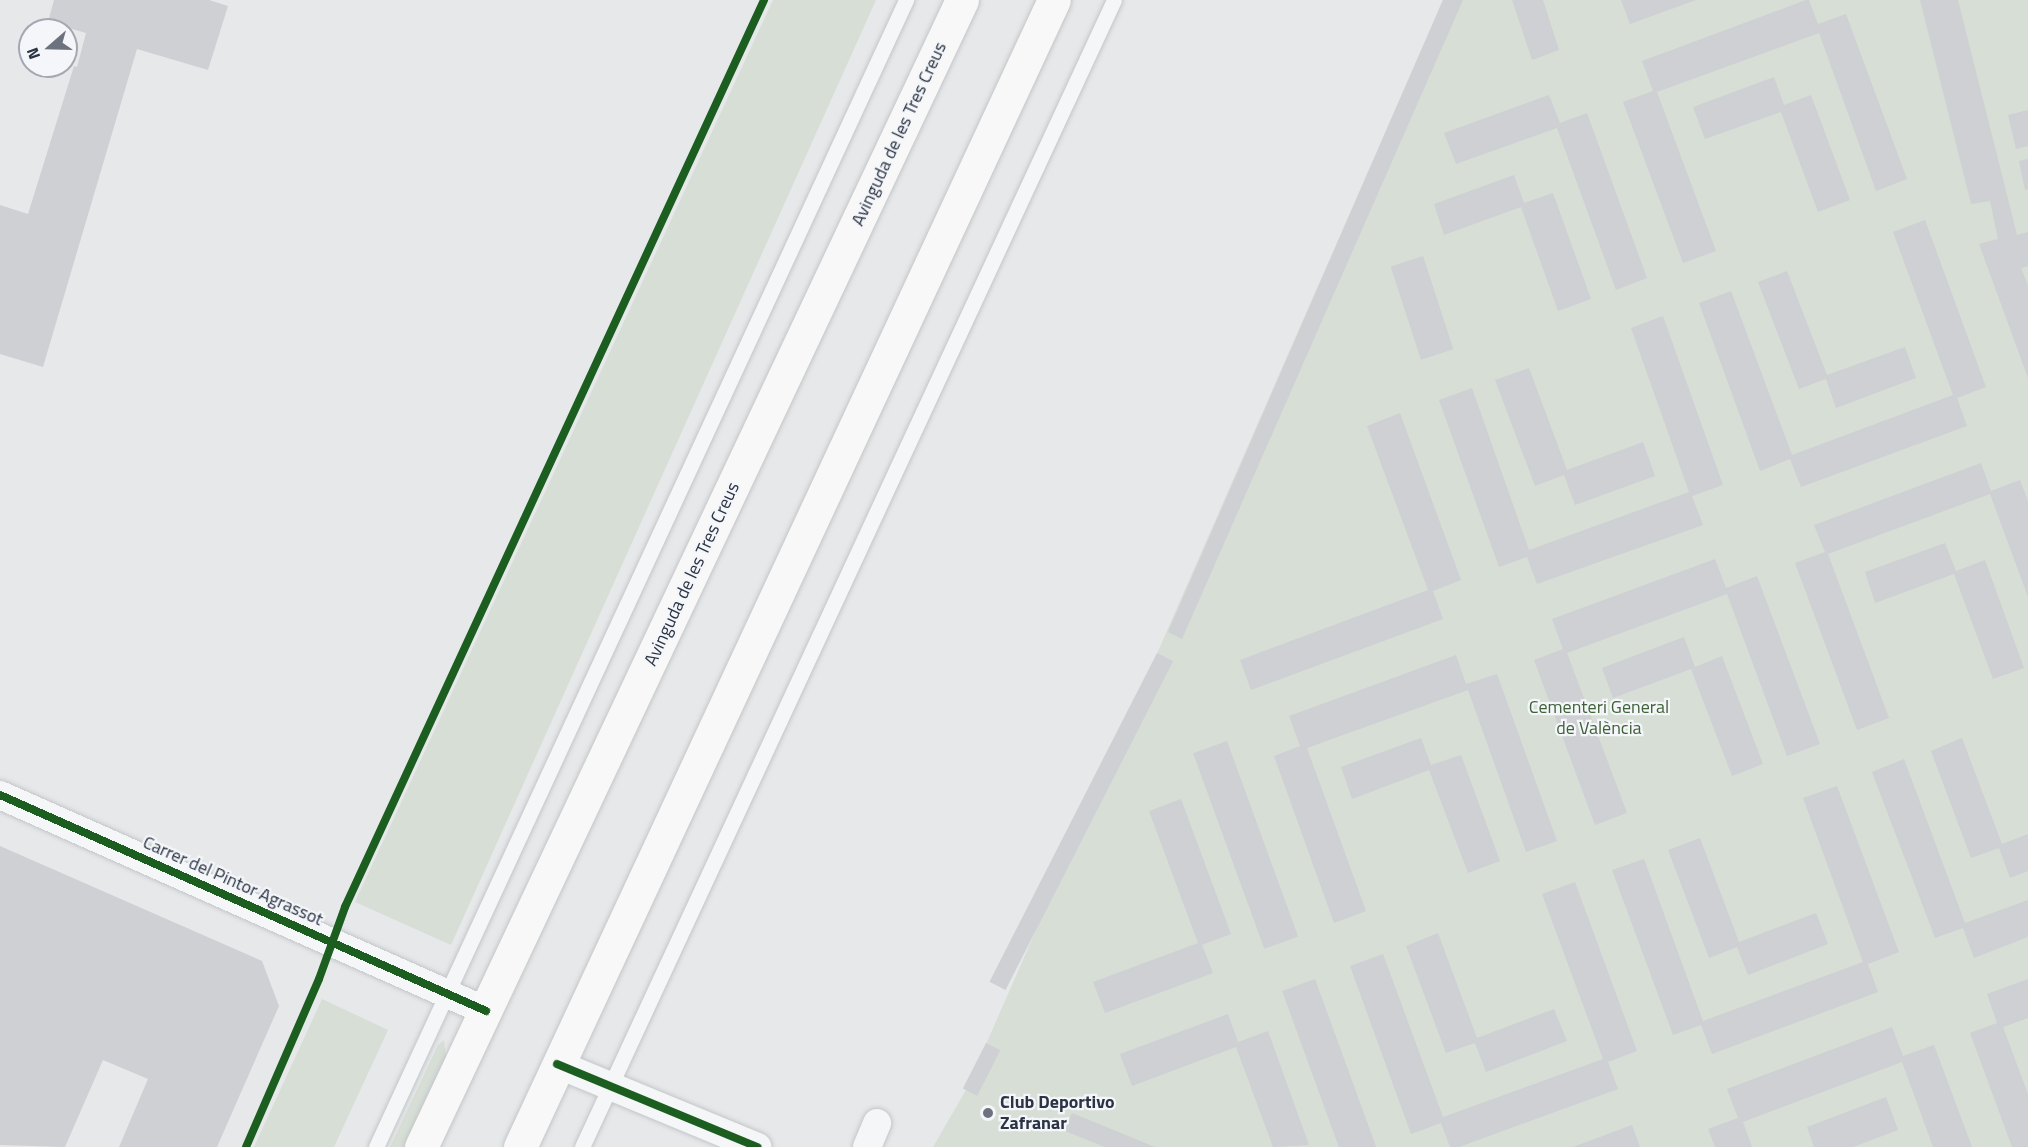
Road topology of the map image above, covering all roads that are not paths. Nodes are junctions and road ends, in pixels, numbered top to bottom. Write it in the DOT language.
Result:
graph roads {
  1 [pos="906,0"];
  2 [pos="962,0"];
  3 [pos="1054,0"];
  4 [pos="1114,0"];
  5 [pos="0,795"];
  6 [pos="447,995"];
  7 [pos="486,1011"];
  8 [pos="557,1064"];
  9 [pos="611,1086"];
  10 [pos="376,1147"];
  11 [pos="421,1147"];
  12 [pos="520,1147"];
  13 [pos="582,1147"];
  14 [pos="758,1147"];
  1 -- 6 [label="lane"];
  2 -- 7 [label="main road, Avinguda de les Tres Creus"];
  3 -- 8 [label="main road"];
  4 -- 9 [label="lane"];
  5 -- 6 [label="street, Carrer del Pintor Agrassot"];
  6 -- 7 [label="street, Carrer del Pintor Agrassot"];
  6 -- 10 [label="lane"];
  7 -- 11 [label="main road, Avinguda de les Tres Creus"];
  8 -- 9 [label="street"];
  8 -- 12 [label="main road"];
  9 -- 13 [label="lane"];
  9 -- 14 [label="street"];
}
